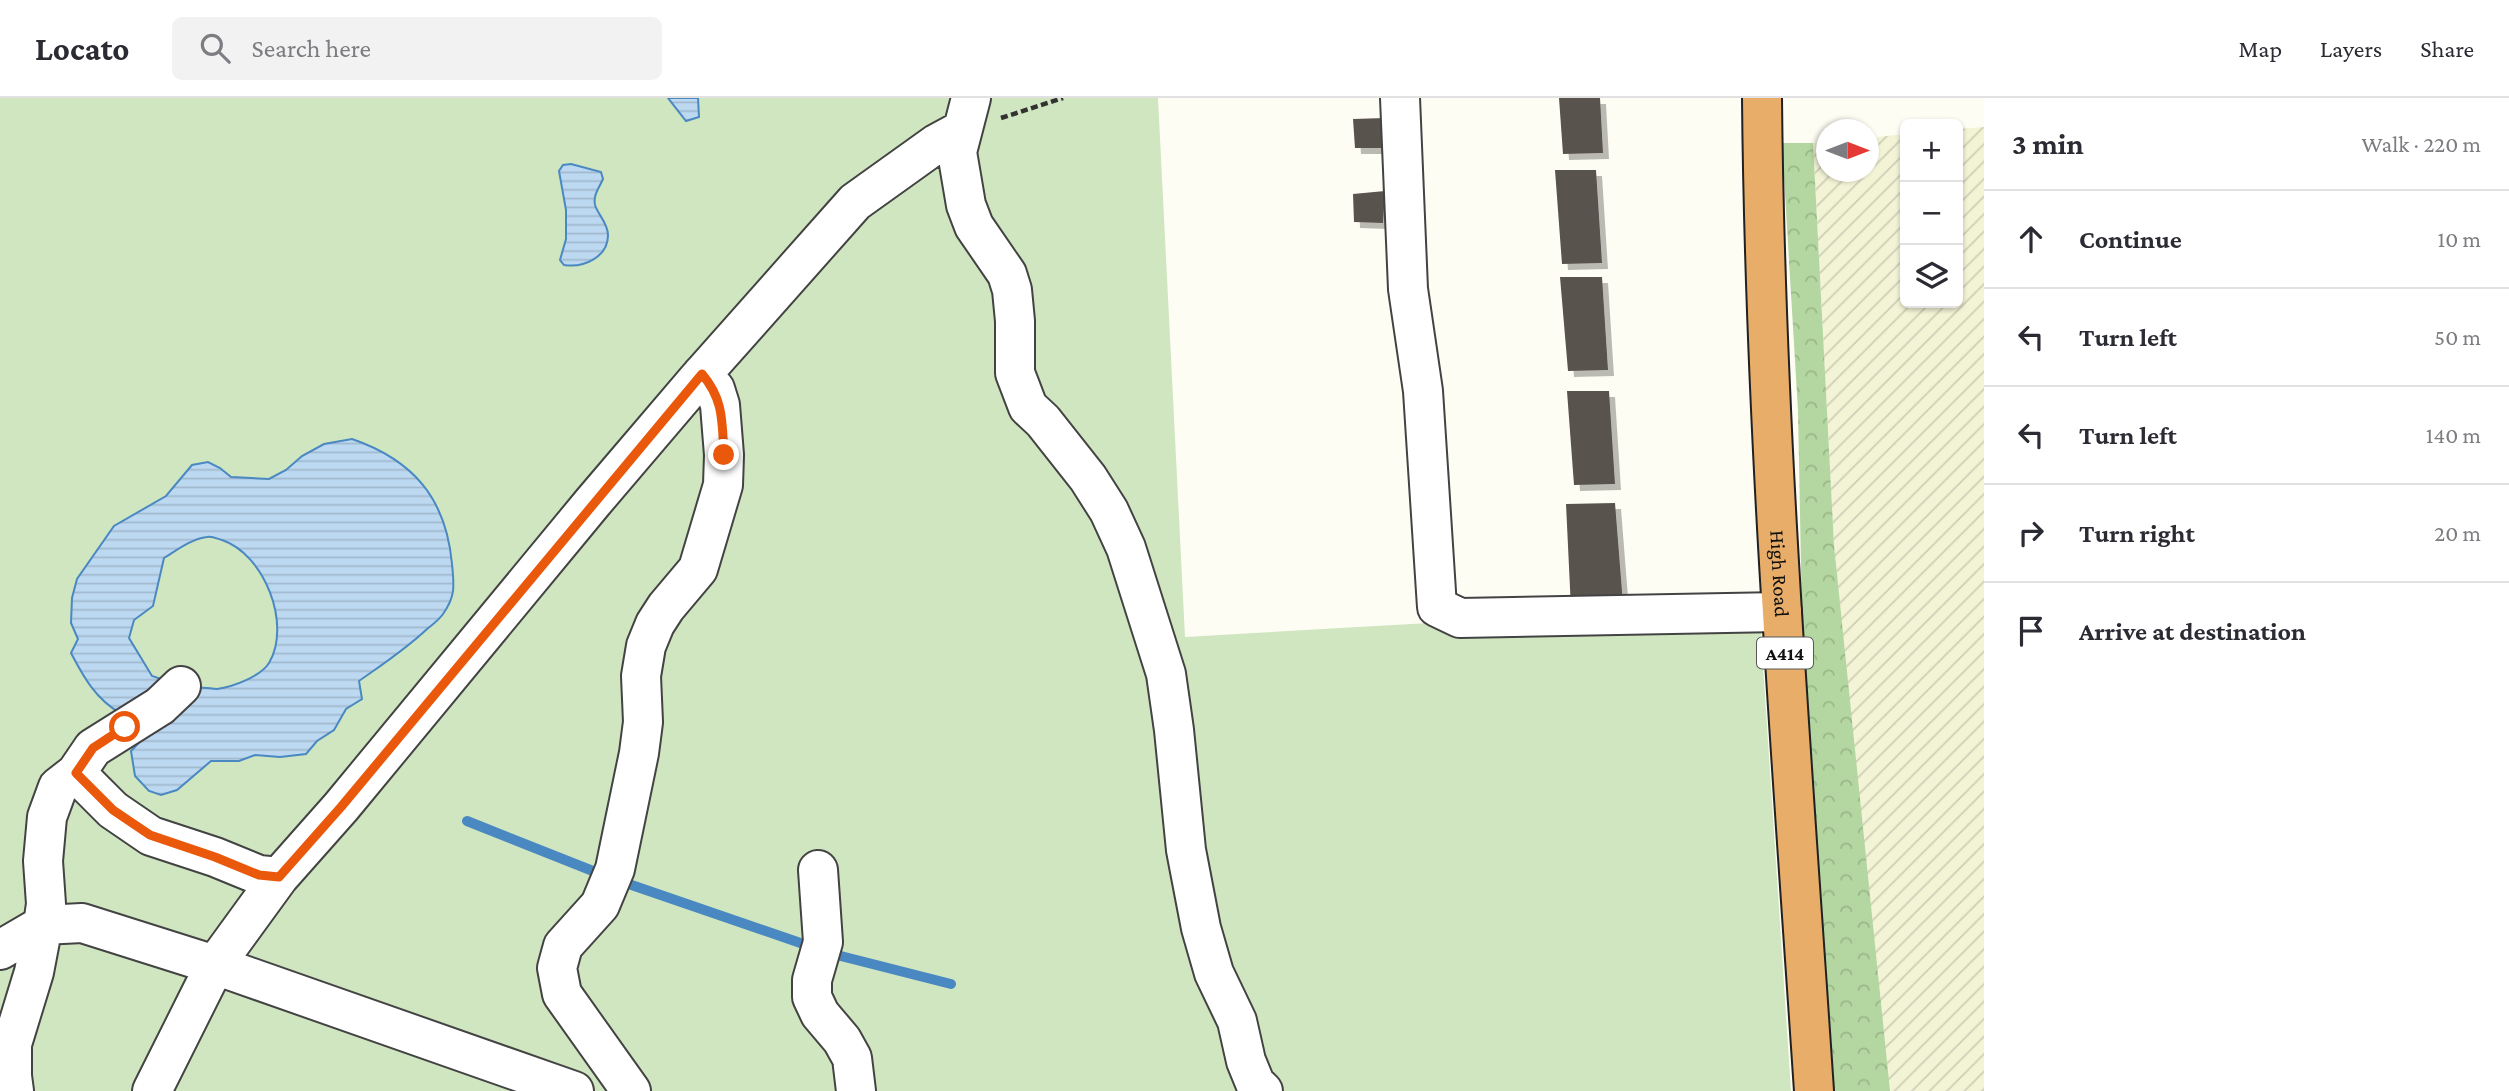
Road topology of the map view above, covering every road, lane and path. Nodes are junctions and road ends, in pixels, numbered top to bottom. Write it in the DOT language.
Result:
graph roads {
  1 [pos="1063,98"];
  2 [pos="1400,98"];
  3 [pos="1762,98"];
  4 [pos="965,115"];
  5 [pos="702,374"];
  6 [pos="1782,611"];
  7 [pos="181,686"];
  8 [pos="76,773"];
  9 [pos="818,870"];
  10 [pos="279,877"];
  11 [pos="43,925"];
  12 [pos="0,950"];
  13 [pos="215,965"];
  14 [pos="14,1091"];
  15 [pos="152,1091"];
  16 [pos="574,1091"];
  17 [pos="631,1091"];
  18 [pos="856,1091"];
  19 [pos="1262,1091"];
  20 [pos="1814,1091"];
  1 -- 4 [label="path"];
  2 -- 6 [label="lane"];
  3 -- 6 [label="highway, High Road / A414"];
  4 -- 5 [label="lane"];
  4 -- 19 [label="lane"];
  5 -- 10 [label="lane"];
  5 -- 17 [label="lane"];
  6 -- 20 [label="highway, High Road / A414"];
  7 -- 8 [label="lane"];
  8 -- 10 [label="lane"];
  8 -- 11 [label="lane"];
  9 -- 18 [label="lane"];
  10 -- 13 [label="lane"];
  11 -- 12 [label="lane"];
  11 -- 13 [label="lane"];
  11 -- 14 [label="lane"];
  13 -- 15 [label="lane"];
  13 -- 16 [label="lane"];
}
